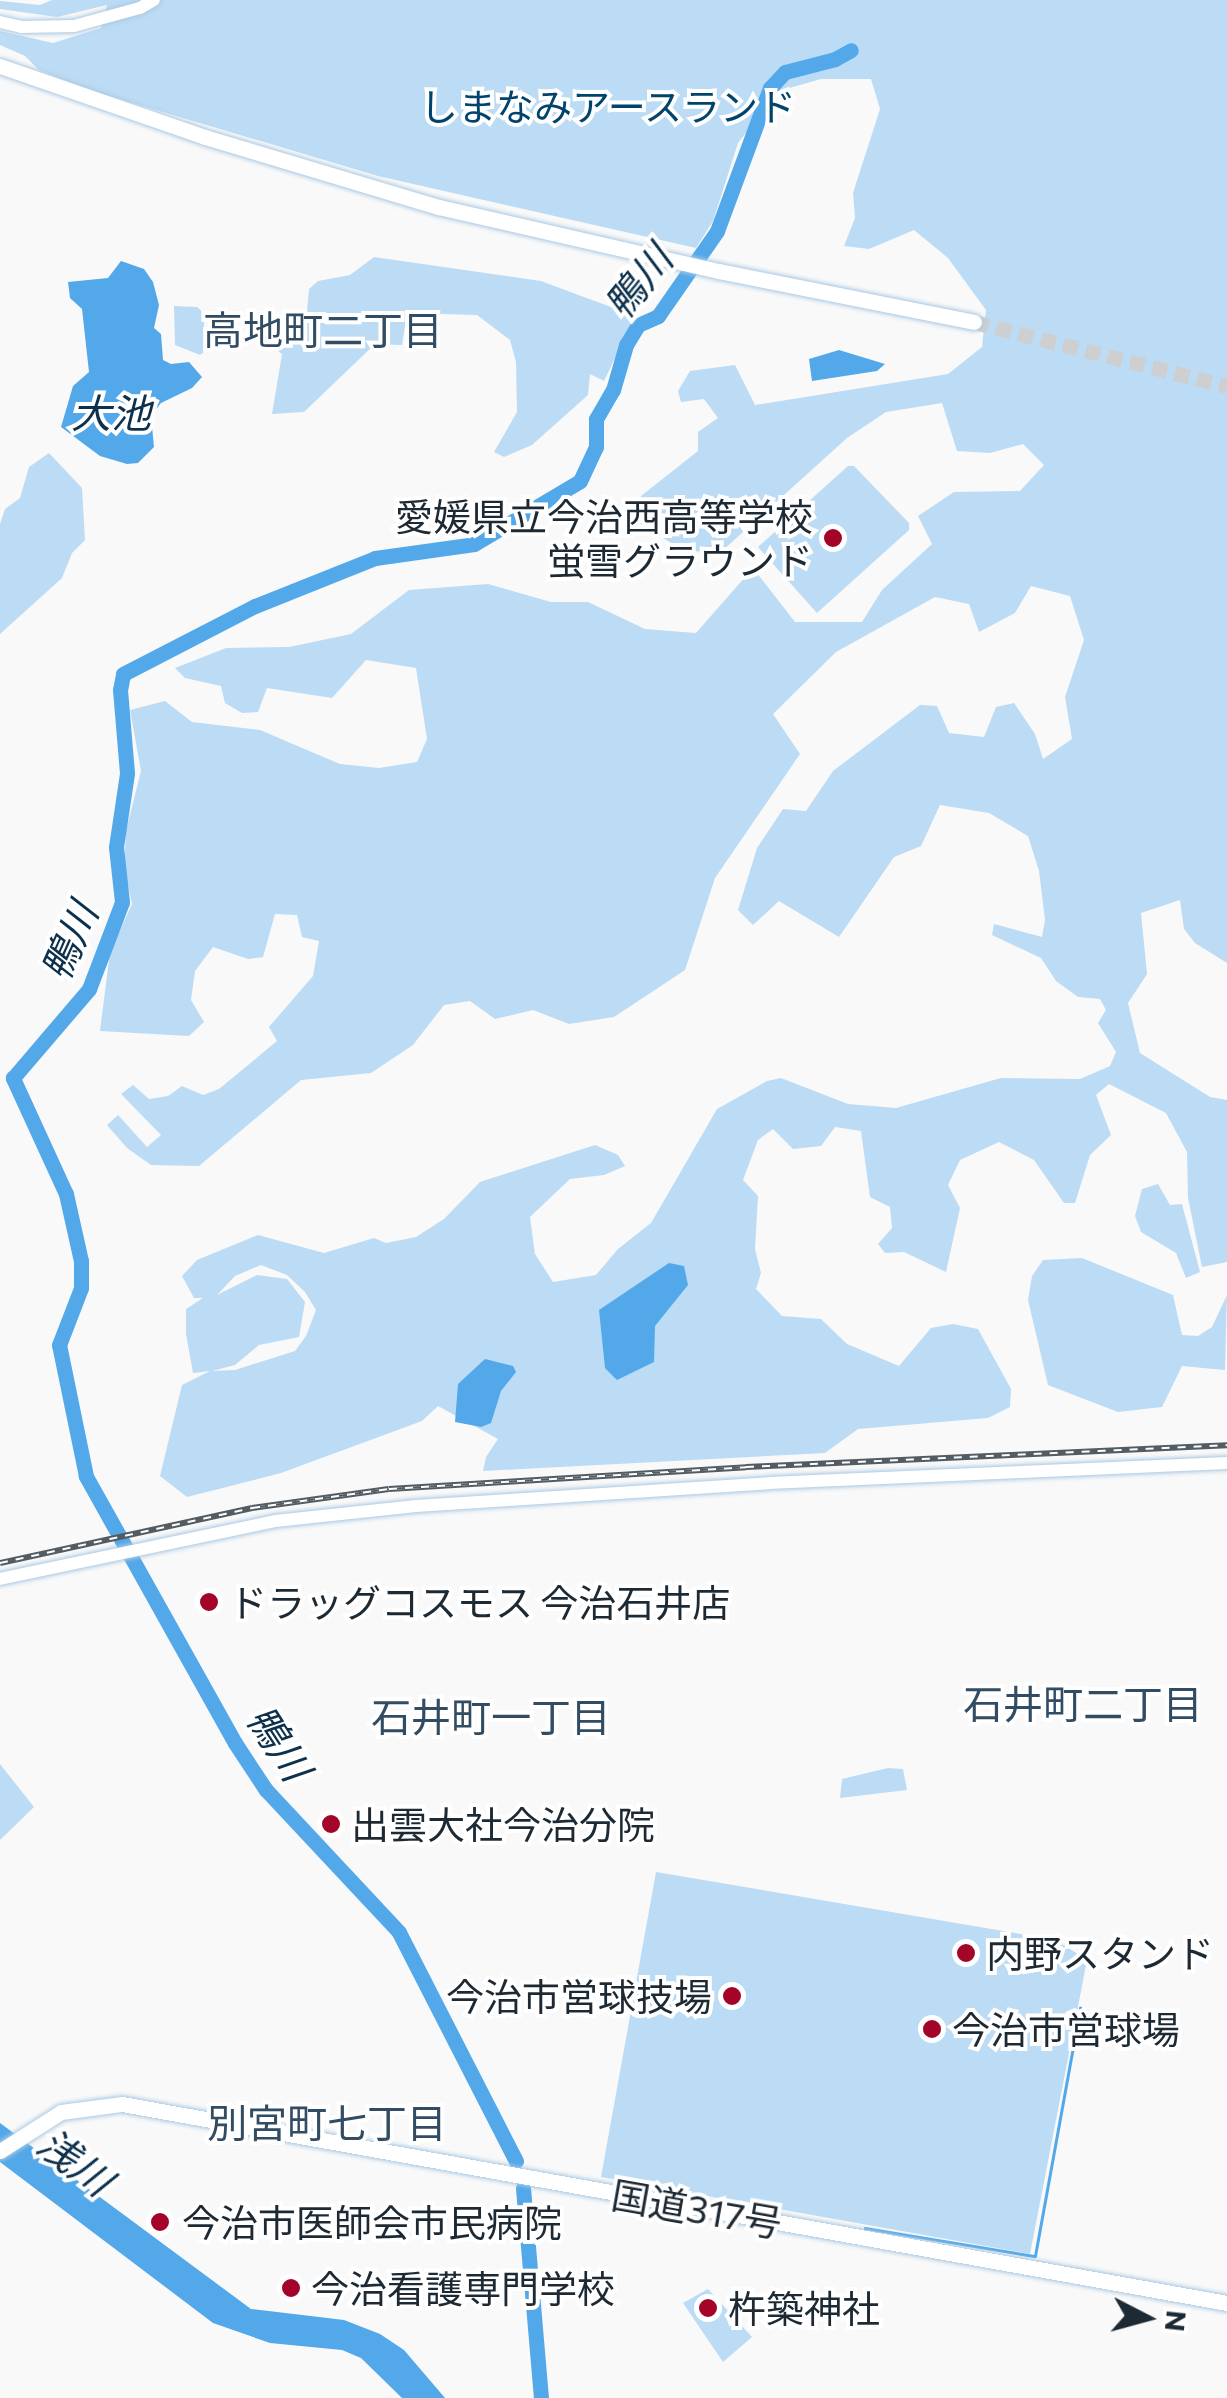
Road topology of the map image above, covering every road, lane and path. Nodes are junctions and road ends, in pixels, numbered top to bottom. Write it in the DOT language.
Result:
graph roads {
  1 [pos="154,0"];
  2 [pos="0,22"];
  3 [pos="0,66"];
  4 [pos="974,322"];
  5 [pos="1227,1463"];
  6 [pos="0,1579"];
  7 [pos="0,2151"];
  8 [pos="1227,2303"];
  1 -- 2 [label="street"];
  3 -- 4 [label="highway"];
  5 -- 6 [label="street"];
  7 -- 8 [label="highway, 国道317号"];
}
